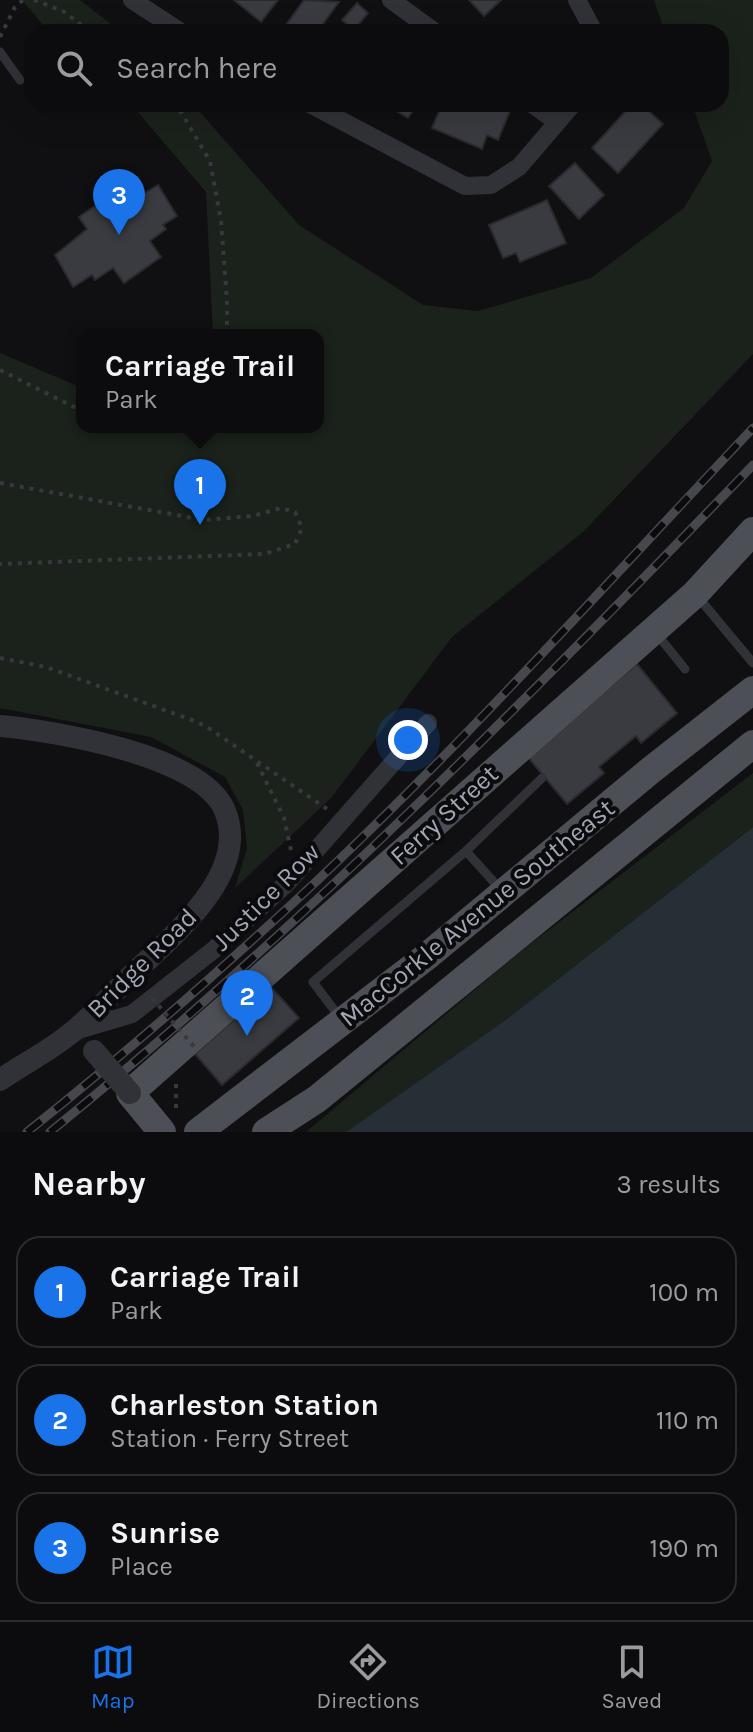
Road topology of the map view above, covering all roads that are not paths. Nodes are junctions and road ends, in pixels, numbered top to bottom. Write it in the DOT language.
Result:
graph roads {
  1 [pos="132,0"];
  2 [pos="391,0"];
  3 [pos="577,0"];
  4 [pos="169,24"];
  5 [pos="424,24"];
  6 [pos="590,24"];
  7 [pos="0,52"];
  8 [pos="20,80"];
  9 [pos="325,112"];
  10 [pos="543,112"];
  11 [pos="566,112"];
  12 [pos="557,122"];
  13 [pos="753,531"];
  14 [pos="695,594"];
  15 [pos="654,630"];
  16 [pos="753,663"];
  17 [pos="685,669"];
  18 [pos="753,690"];
  19 [pos="428,723"];
  20 [pos="0,726"];
  21 [pos="753,744"];
  22 [pos="542,778"];
  23 [pos="466,851"];
  24 [pos="503,893"];
  25 [pos="343,1022"];
  26 [pos="74,1031"];
  27 [pos="0,1080"];
  28 [pos="130,1093"];
  29 [pos="180,1128"];
  30 [pos="266,1132"];
  1 -- 4 [label="street"];
  2 -- 5 [label="street"];
  3 -- 6 [label="street"];
  7 -- 8 [label="lane"];
  9 -- 12 [label="street"];
  10 -- 12 [label="street"];
  11 -- 12 [label="street"];
  13 -- 14 [label="main road, Ferry Street"];
  14 -- 15 [label="main road, Ferry Street"];
  14 -- 16 [label="lane"];
  15 -- 17 [label="lane"];
  15 -- 28 [label="main road, Ferry Street"];
  18 -- 24 [label="main road, MacCorkle Avenue Southeast"];
  19 -- 26 [label="street, Justice Row"];
  20 -- 26 [label="street, Bridge Road"];
  21 -- 30 [label="main road, MacCorkle Avenue Southeast"];
  22 -- 23 [label="lane"];
  23 -- 24 [label="lane"];
  23 -- 25 [label="lane"];
  24 -- 25 [label="main road, MacCorkle Avenue Southeast"];
  25 -- 29 [label="main road, MacCorkle Avenue Southeast"];
  26 -- 27 [label="street, Bridge Road"];
  26 -- 28 [label="street, bridge"];
  28 -- 29 [label="main road"];
}
